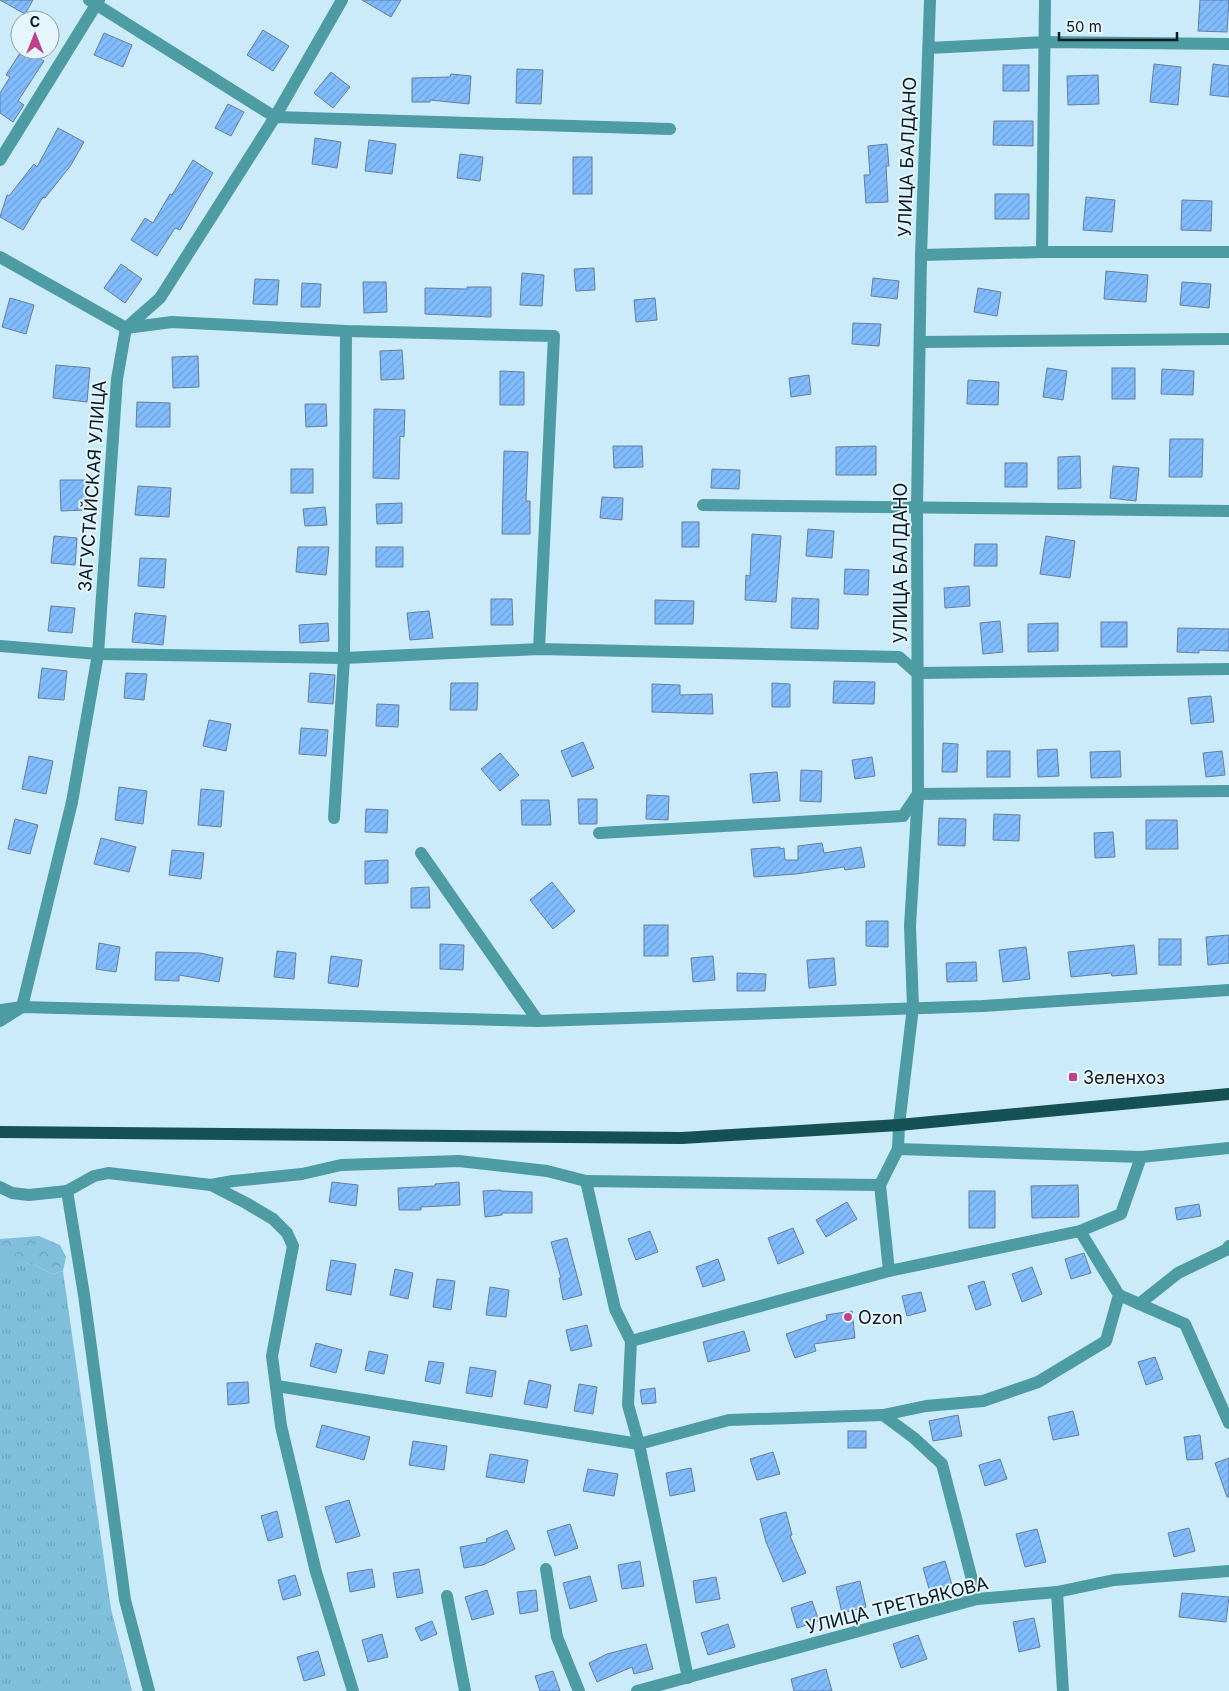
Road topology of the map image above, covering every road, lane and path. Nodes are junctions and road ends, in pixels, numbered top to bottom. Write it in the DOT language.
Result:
graph roads {
  1 [pos="342,0"];
  2 [pos="930,0"];
  3 [pos="1045,0"];
  4 [pos="95,2"];
  5 [pos="1045,42"];
  6 [pos="1229,44"];
  7 [pos="929,48"];
  8 [pos="275,117"];
  9 [pos="670,129"];
  10 [pos="0,160"];
  11 [pos="1042,252"];
  12 [pos="1229,252"];
  13 [pos="921,255"];
  14 [pos="0,257"];
  15 [pos="126,328"];
  16 [pos="346,332"];
  17 [pos="1229,339"];
  18 [pos="920,342"];
  19 [pos="702,505"];
  20 [pos="917,508"];
  21 [pos="1229,512"];
  22 [pos="0,646"];
  23 [pos="539,649"];
  24 [pos="98,654"];
  25 [pos="344,658"];
  26 [pos="1229,669"];
  27 [pos="917,673"];
  28 [pos="1229,791"];
  29 [pos="918,794"];
  30 [pos="334,818"];
  31 [pos="599,834"];
  32 [pos="421,853"];
  33 [pos="1229,990"];
  34 [pos="22,1007"];
  35 [pos="913,1007"];
  36 [pos="0,1010"];
  37 [pos="0,1020"];
  38 [pos="538,1021"];
  39 [pos="1229,1094"];
  40 [pos="898,1125"];
  41 [pos="0,1132"];
  42 [pos="1229,1148"];
  43 [pos="898,1149"];
  44 [pos="1141,1157"];
  45 [pos="586,1181"];
  46 [pos="880,1185"];
  47 [pos="211,1186"];
  48 [pos="0,1187"];
  49 [pos="67,1191"];
  50 [pos="1080,1232"];
  51 [pos="1229,1246"];
  52 [pos="889,1271"];
  53 [pos="1119,1295"];
  54 [pos="1139,1304"];
  55 [pos="631,1341"];
  56 [pos="277,1386"];
  57 [pos="883,1415"];
  58 [pos="1229,1423"];
  59 [pos="639,1444"];
  60 [pos="546,1569"];
  61 [pos="1229,1571"];
  62 [pos="1057,1592"];
  63 [pos="447,1596"];
  64 [pos="976,1599"];
  65 [pos="688,1678"];
  66 [pos="149,1691"];
  67 [pos="353,1691"];
  68 [pos="465,1691"];
  69 [pos="579,1691"];
  70 [pos="637,1691"];
  71 [pos="1063,1691"];
  1 -- 8 [label="street"];
  2 -- 7 [label="street, УЛИЦА БАЛДАНО"];
  3 -- 5 [label="street"];
  4 -- 8 [label="street"];
  4 -- 10 [label="street"];
  5 -- 6 [label="street"];
  5 -- 7 [label="street"];
  5 -- 11 [label="street"];
  7 -- 13 [label="street, УЛИЦА БАЛДАНО"];
  8 -- 9 [label="street"];
  8 -- 15 [label="street"];
  11 -- 12 [label="street"];
  11 -- 13 [label="street"];
  13 -- 18 [label="street, УЛИЦА БАЛДАНО"];
  14 -- 15 [label="street"];
  15 -- 16 [label="street"];
  15 -- 24 [label="street, ЗАГУСТАЙСКАЯ УЛИЦА"];
  16 -- 23 [label="street"];
  16 -- 25 [label="street"];
  17 -- 18 [label="street"];
  18 -- 20 [label="street, УЛИЦА БАЛДАНО"];
  19 -- 20 [label="street"];
  20 -- 21 [label="street"];
  20 -- 27 [label="street, УЛИЦА БАЛДАНО"];
  22 -- 24 [label="street"];
  23 -- 25 [label="street"];
  23 -- 27 [label="street"];
  24 -- 25 [label="street"];
  24 -- 34 [label="street, ЗАГУСТАЙСКАЯ УЛИЦА"];
  25 -- 30 [label="street"];
  26 -- 27 [label="street"];
  27 -- 29 [label="street, УЛИЦА БАЛДАНО"];
  28 -- 29 [label="street"];
  29 -- 31 [label="street"];
  29 -- 35 [label="street, УЛИЦА БАЛДАНО"];
  32 -- 38 [label="street"];
  33 -- 35 [label="street"];
  34 -- 36 [label="street"];
  34 -- 37 [label="street"];
  34 -- 38 [label="street"];
  35 -- 38 [label="street"];
  35 -- 40 [label="street, УЛИЦА БАЛДАНО"];
  39 -- 40 [label="main road"];
  40 -- 41 [label="main road"];
  40 -- 43 [label="street, УЛИЦА БАЛДАНО"];
  42 -- 44 [label="street"];
  43 -- 44 [label="street"];
  43 -- 46 [label="street"];
  44 -- 50 [label="street"];
  45 -- 46 [label="street"];
  45 -- 47 [label="street"];
  45 -- 55 [label="street"];
  46 -- 52 [label="street"];
  47 -- 49 [label="street"];
  47 -- 56 [label="street"];
  48 -- 49 [label="street"];
  49 -- 66 [label="street"];
  50 -- 52 [label="street"];
  50 -- 53 [label="street"];
  51 -- 54 [label="street"];
  52 -- 55 [label="street"];
  53 -- 54 [label="street"];
  53 -- 57 [label="street"];
  54 -- 58 [label="street"];
  55 -- 59 [label="street"];
  56 -- 59 [label="street"];
  56 -- 67 [label="street"];
  57 -- 59 [label="street"];
  57 -- 64 [label="street"];
  59 -- 65 [label="street"];
  60 -- 69 [label="street"];
  61 -- 62 [label="street, УЛИЦА ТРЕТЬЯКОВА"];
  62 -- 64 [label="street, УЛИЦА ТРЕТЬЯКОВА"];
  62 -- 71 [label="street"];
  63 -- 68 [label="street"];
  64 -- 65 [label="street, УЛИЦА ТРЕТЬЯКОВА"];
  65 -- 70 [label="street, УЛИЦА ТРЕТЬЯКОВА"];
}
